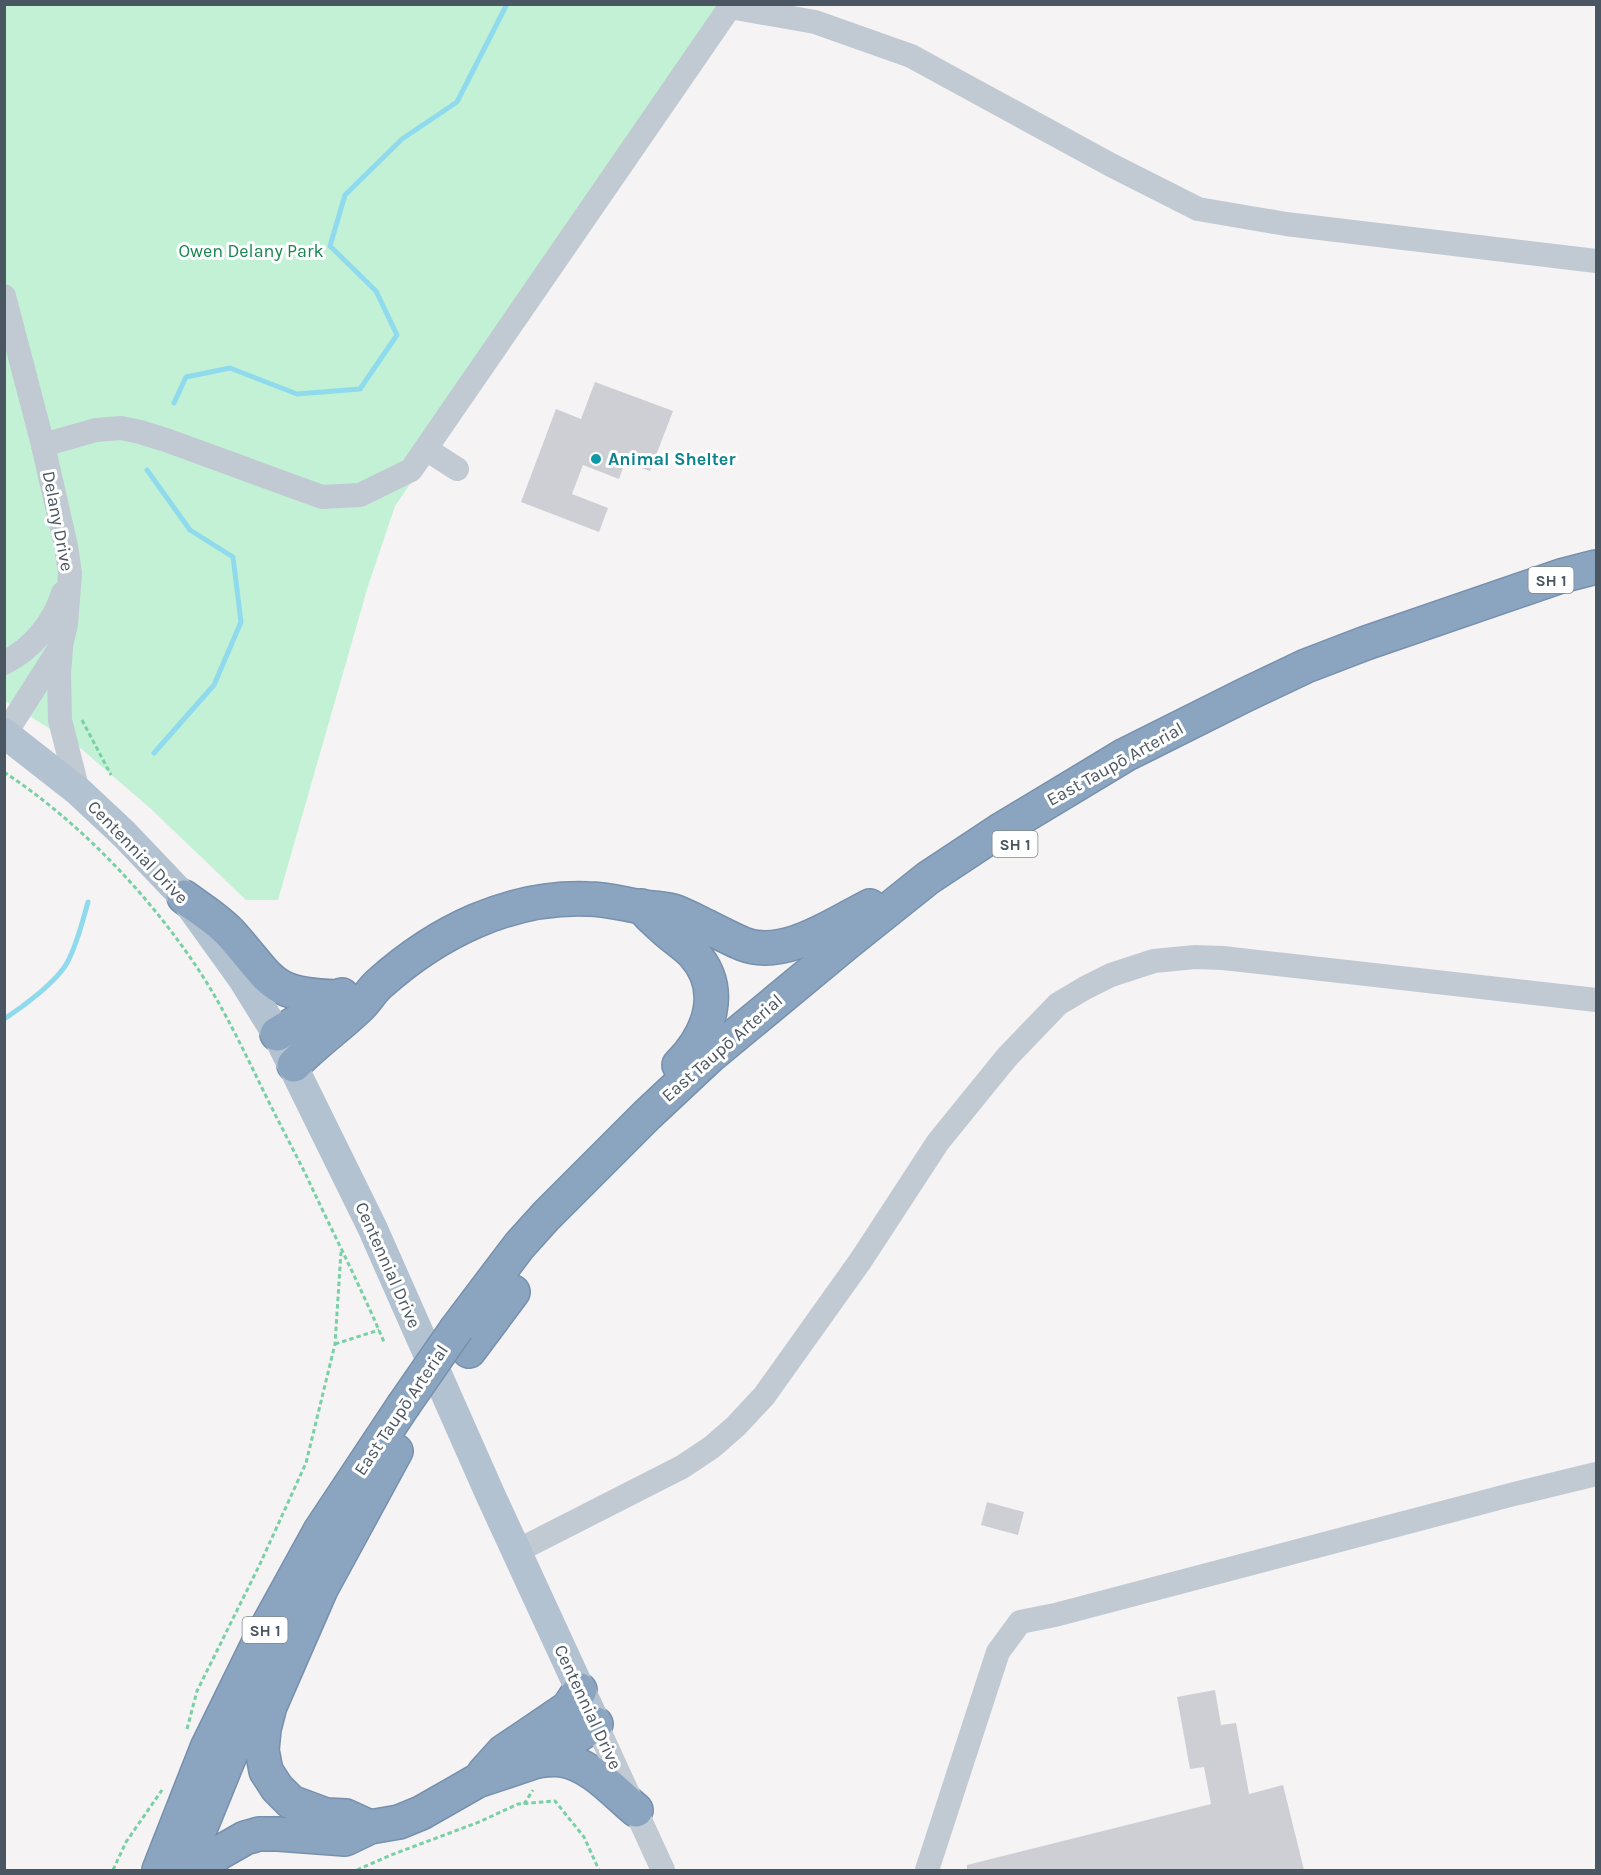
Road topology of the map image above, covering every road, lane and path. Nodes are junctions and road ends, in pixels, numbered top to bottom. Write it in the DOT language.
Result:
graph roads {
  1 [pos="731,6"];
  2 [pos="1596,261"];
  3 [pos="4,296"];
  4 [pos="43,445"];
  5 [pos="426,449"];
  6 [pos="457,469"];
  7 [pos="1596,567"];
  8 [pos="70,573"];
  9 [pos="1596,582"];
  10 [pos="61,646"];
  11 [pos="4,663"];
  12 [pos="78,718"];
  13 [pos="5,733"];
  14 [pos="4,772"];
  15 [pos="111,775"];
  16 [pos="78,791"];
  17 [pos="928,878"];
  18 [pos="184,897"];
  19 [pos="641,906"];
  20 [pos="378,985"];
  21 [pos="337,998"];
  22 [pos="1596,1000"];
  23 [pos="277,1034"];
  24 [pos="294,1065"];
  25 [pos="546,1216"];
  26 [pos="341,1250"];
  27 [pos="380,1330"];
  28 [pos="463,1339"];
  29 [pos="384,1342"];
  30 [pos="335,1344"];
  31 [pos="404,1427"];
  32 [pos="1596,1474"];
  33 [pos="517,1551"];
  34 [pos="580,1690"];
  35 [pos="596,1724"];
  36 [pos="185,1733"];
  37 [pos="537,1761"];
  38 [pos="477,1781"];
  39 [pos="165,1785"];
  40 [pos="636,1810"];
  41 [pos="370,1827"];
  42 [pos="113,1870"];
  43 [pos="159,1870"];
  44 [pos="183,1870"];
  45 [pos="204,1870"];
  46 [pos="357,1870"];
  47 [pos="599,1870"];
  48 [pos="663,1870"];
  49 [pos="927,1870"];
  1 -- 2 [label="street"];
  1 -- 5 [label="street"];
  3 -- 4 [label="street, Delany Drive"];
  4 -- 5 [label="street"];
  4 -- 8 [label="street, Delany Drive"];
  5 -- 6 [label="street"];
  7 -- 17 [label="highway, East Taupō Arterial / SH 1"];
  8 -- 10 [label="street, Delany Drive"];
  8 -- 11 [label="street"];
  9 -- 28 [label="highway, East Taupō Arterial / SH 1"];
  10 -- 13 [label="street, Delany Drive"];
  10 -- 16 [label="street"];
  12 -- 15 [label="path"];
  13 -- 16 [label="main road, Centennial Drive"];
  14 -- 26 [label="path"];
  16 -- 18 [label="main road, Centennial Drive"];
  17 -- 19 [label="highway"];
  17 -- 25 [label="highway, East Taupō Arterial / SH 1"];
  18 -- 21 [label="highway"];
  18 -- 23 [label="main road, Centennial Drive"];
  19 -- 20 [label="highway"];
  19 -- 25 [label="highway"];
  20 -- 21 [label="highway"];
  20 -- 24 [label="highway"];
  21 -- 23 [label="highway"];
  22 -- 33 [label="street"];
  23 -- 24 [label="main road, Centennial Drive"];
  24 -- 33 [label="main road, Centennial Drive"];
  25 -- 28 [label="highway, East Taupō Arterial / SH 1"];
  26 -- 27 [label="path"];
  26 -- 30 [label="path"];
  27 -- 29 [label="path"];
  27 -- 30 [label="path"];
  28 -- 31 [label="highway, East Taupō Arterial / SH 1"];
  30 -- 36 [label="path"];
  31 -- 41 [label="highway"];
  31 -- 43 [label="highway, East Taupō Arterial / SH 1"];
  31 -- 44 [label="highway, East Taupō Arterial / SH 1"];
  32 -- 49 [label="street"];
  33 -- 34 [label="main road, Centennial Drive"];
  34 -- 35 [label="main road, Centennial Drive"];
  34 -- 38 [label="highway"];
  35 -- 37 [label="highway"];
  35 -- 40 [label="street, Centennial Drive"];
  37 -- 38 [label="highway"];
  37 -- 40 [label="highway"];
  38 -- 41 [label="highway"];
  39 -- 42 [label="path"];
  40 -- 48 [label="street, Centennial Drive"];
  41 -- 45 [label="highway"];
  46 -- 47 [label="path"];
}
